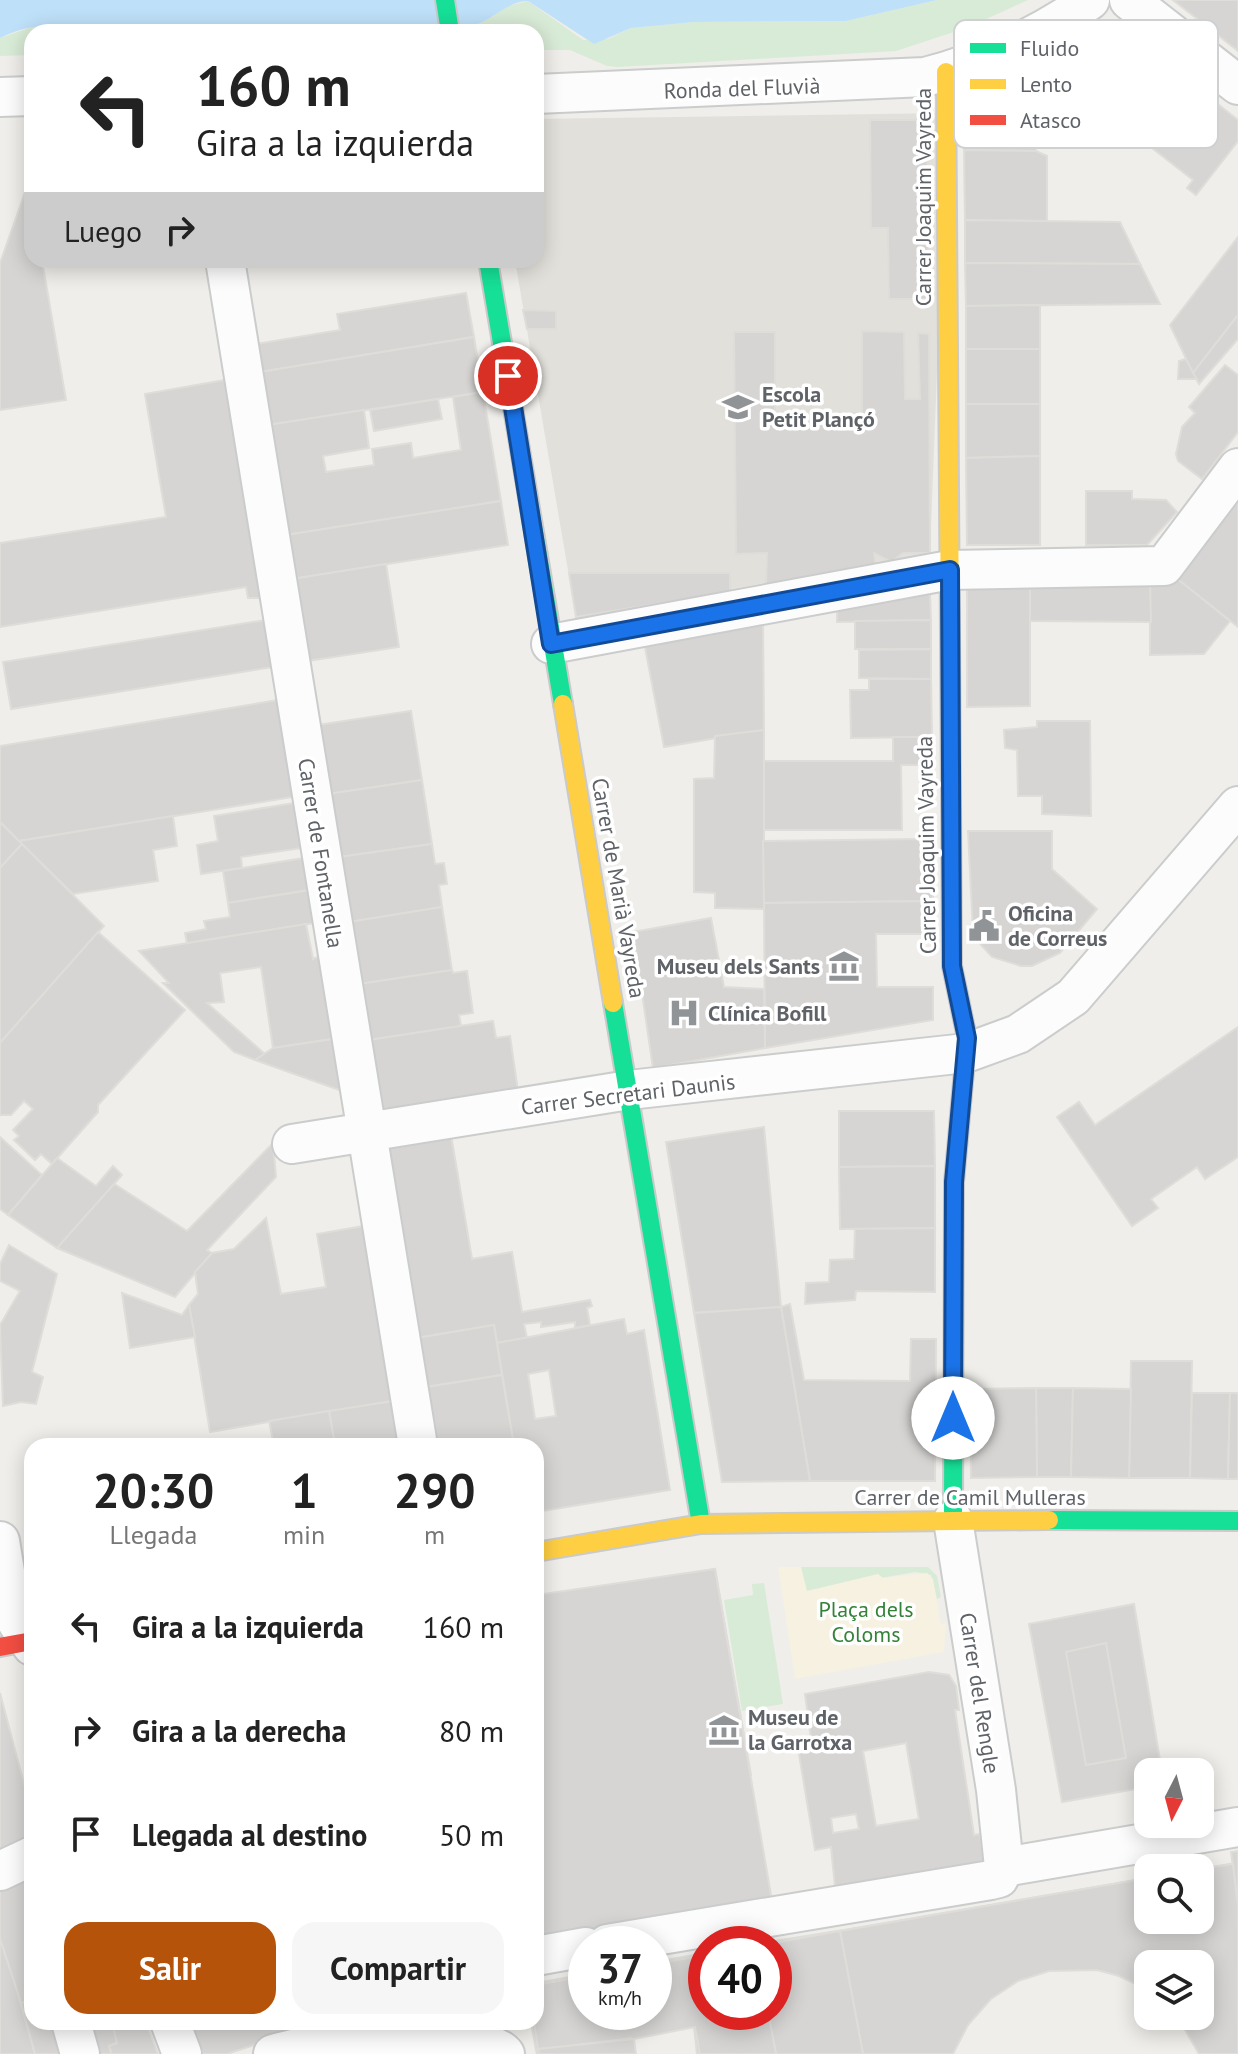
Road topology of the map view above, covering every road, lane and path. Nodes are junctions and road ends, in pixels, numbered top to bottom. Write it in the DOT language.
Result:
graph roads {
  1 [pos="445,0"];
  2 [pos="1090,0"];
  3 [pos="1129,0"];
  4 [pos="1057,20"];
  5 [pos="1155,20"];
  6 [pos="449,24"];
  7 [pos="954,68"];
  8 [pos="1218,69"];
  9 [pos="946,72"];
  10 [pos="1238,85"];
  11 [pos="544,94"];
  12 [pos="24,96"];
  13 [pos="0,97"];
  14 [pos="226,268"];
  15 [pos="489,268"];
  16 [pos="1238,468"];
  17 [pos="950,570"];
  18 [pos="551,644"];
  19 [pos="1238,806"];
  20 [pos="966,1053"];
  21 [pos="629,1090"];
  22 [pos="367,1133"];
  23 [pos="292,1144"];
  24 [pos="417,1438"];
  25 [pos="953,1520"];
  26 [pos="1238,1521"];
  27 [pos="701,1524"];
  28 [pos="0,1541"];
  29 [pos="544,1551"];
  30 [pos="24,1644"];
  31 [pos="1238,1827"];
  32 [pos="1004,1867"];
  33 [pos="672,1933"];
  34 [pos="568,1950"];
  35 [pos="544,1955"];
  36 [pos="73,2030"];
  37 [pos="173,2030"];
  38 [pos="508,2030"];
  39 [pos="80,2054"];
  40 [pos="182,2054"];
  41 [pos="273,2054"];
  42 [pos="507,2054"];
  1 -- 6 [label="main road"];
  2 -- 4 [label="street, Ronda del Fluvià"];
  3 -- 5 [label="street"];
  7 -- 9 [label="street, Ronda del Fluvià"];
  8 -- 10 [label="street"];
  9 -- 11 [label="street, Ronda del Fluvià"];
  9 -- 17 [label="main road, Carrer Joaquim Vayreda"];
  12 -- 13 [label="street"];
  14 -- 22 [label="street, Carrer de Fontanella"];
  15 -- 18 [label="main road, Carrer de Marià Vayreda"];
  16 -- 17 [label="street"];
  17 -- 18 [label="street"];
  17 -- 20 [label="main road, Carrer Joaquim Vayreda"];
  18 -- 21 [label="main road, Carrer de Marià Vayreda"];
  19 -- 20 [label="street, Carrer Secretari Daunis"];
  20 -- 21 [label="street, Carrer Secretari Daunis"];
  20 -- 25 [label="main road, Carrer Joaquim Vayreda"];
  21 -- 22 [label="street, Carrer Secretari Daunis"];
  21 -- 27 [label="main road, Carrer de Marià Vayreda"];
  22 -- 23 [label="street, Carrer Secretari Daunis"];
  22 -- 24 [label="street, Carrer de Fontanella"];
  25 -- 26 [label="main road, Carrer de Camil Mulleras"];
  25 -- 27 [label="main road, Carrer de Camil Mulleras"];
  25 -- 32 [label="street, Carrer del Rengle"];
  27 -- 29 [label="main road, Carrer de Camil Mulleras"];
  28 -- 30 [label="street"];
  31 -- 32 [label="street"];
  32 -- 33 [label="street"];
  34 -- 35 [label="street"];
  36 -- 39 [label="street"];
  37 -- 40 [label="street"];
  38 -- 42 [label="street"];
  41 -- 42 [label="street"];
}
